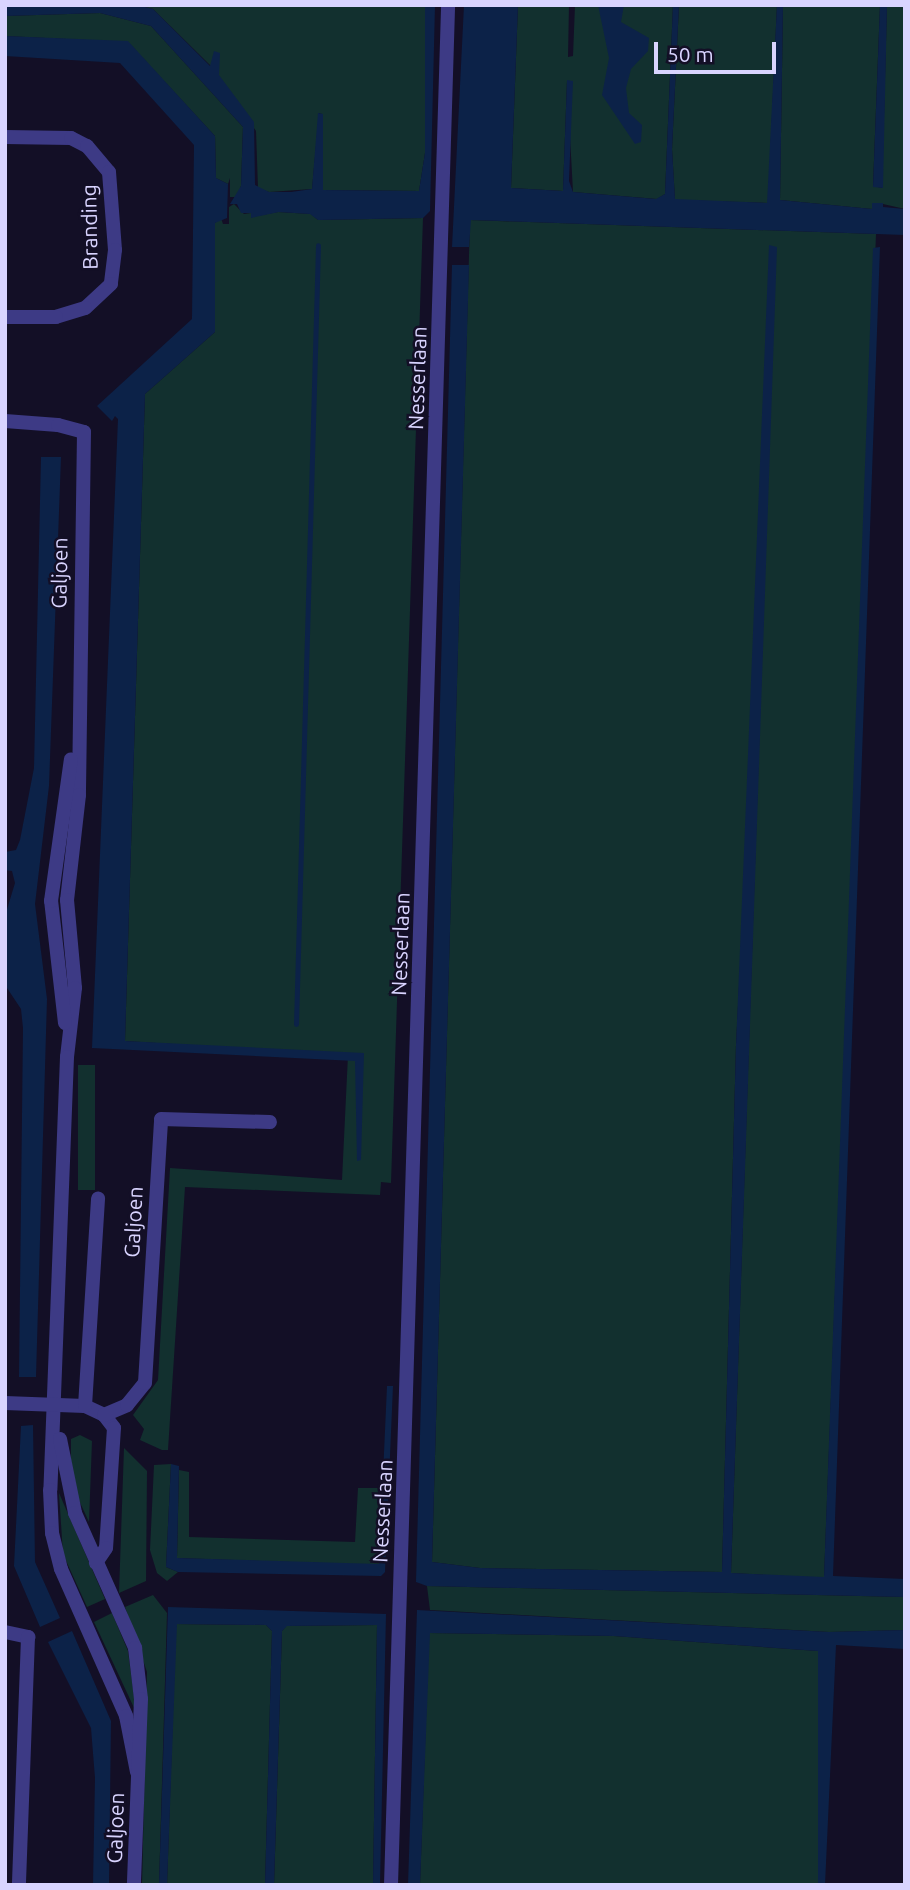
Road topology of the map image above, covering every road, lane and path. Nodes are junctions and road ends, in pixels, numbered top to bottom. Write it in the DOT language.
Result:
graph roads {
  1 [pos="448,5"];
  2 [pos="5,137"];
  3 [pos="5,317"];
  4 [pos="5,421"];
  5 [pos="270,1122"];
  6 [pos="98,1198"];
  7 [pos="12,1403"];
  8 [pos="85,1406"];
  9 [pos="56,1407"];
  10 [pos="104,1415"];
  11 [pos="96,1563"];
  12 [pos="5,1632"];
  13 [pos="137,1772"];
  14 [pos="5,1807"];
  15 [pos="21,1808"];
  16 [pos="19,1885"];
  17 [pos="134,1885"];
  18 [pos="391,1885"];
  1 -- 18 [label="street, Nesserlaan"];
  2 -- 3 [label="street, Branding"];
  4 -- 9 [label="street, Galjoen"];
  5 -- 10 [label="street, Galjoen"];
  6 -- 8 [label="street, Galjoen"];
  7 -- 9 [label="street"];
  8 -- 9 [label="street"];
  8 -- 10 [label="street"];
  9 -- 11 [label="street, Galjoen"];
  9 -- 13 [label="street, Galjoen"];
  10 -- 11 [label="street"];
  11 -- 13 [label="street, Galjoen"];
  12 -- 15 [label="street"];
  13 -- 17 [label="street, Galjoen"];
  14 -- 15 [label="street"];
  15 -- 16 [label="street"];
}
